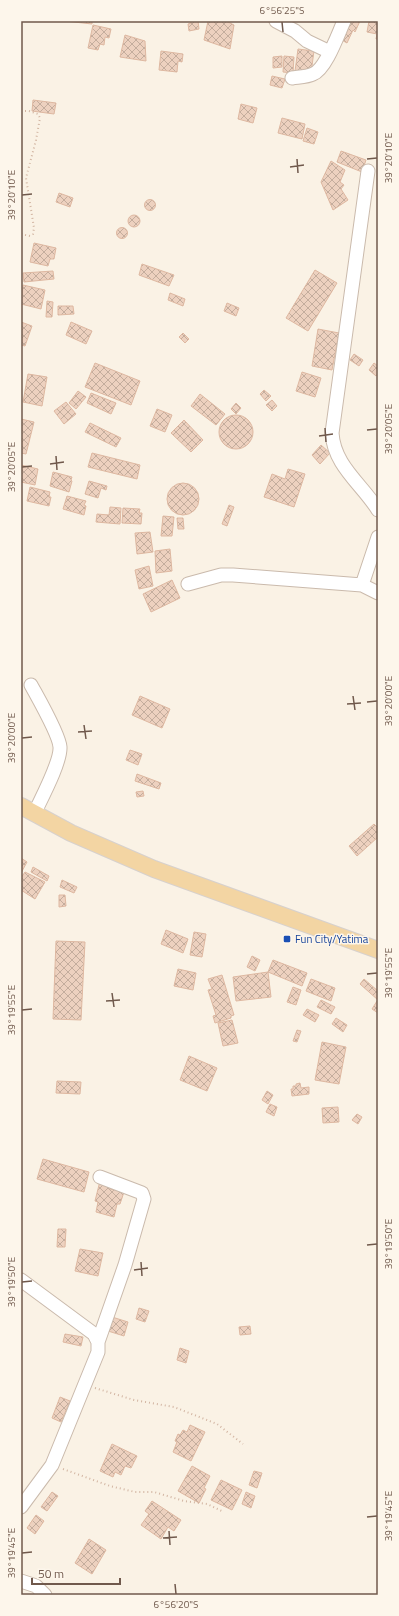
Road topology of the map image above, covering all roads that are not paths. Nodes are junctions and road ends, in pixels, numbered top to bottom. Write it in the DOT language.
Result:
graph roads {
  1 [pos="276,21"];
  2 [pos="344,21"];
  3 [pos="330,52"];
  4 [pos="292,78"];
  5 [pos="368,172"];
  6 [pos="378,510"];
  7 [pos="378,537"];
  8 [pos="188,584"];
  9 [pos="362,585"];
  10 [pos="378,593"];
  11 [pos="31,685"];
  12 [pos="27,810"];
  13 [pos="378,950"];
  14 [pos="100,1177"];
  15 [pos="21,1280"];
  16 [pos="98,1342"];
  17 [pos="21,1507"];
  18 [pos="21,1581"];
  19 [pos="45,1595"];
  1 -- 3 [label="street"];
  2 -- 3 [label="street"];
  3 -- 4 [label="street"];
  5 -- 6 [label="street"];
  7 -- 9 [label="street"];
  8 -- 9 [label="street"];
  9 -- 10 [label="street"];
  11 -- 12 [label="street"];
  12 -- 13 [label="main road"];
  14 -- 16 [label="street"];
  15 -- 16 [label="street"];
  16 -- 17 [label="street"];
  18 -- 19 [label="street"];
}
